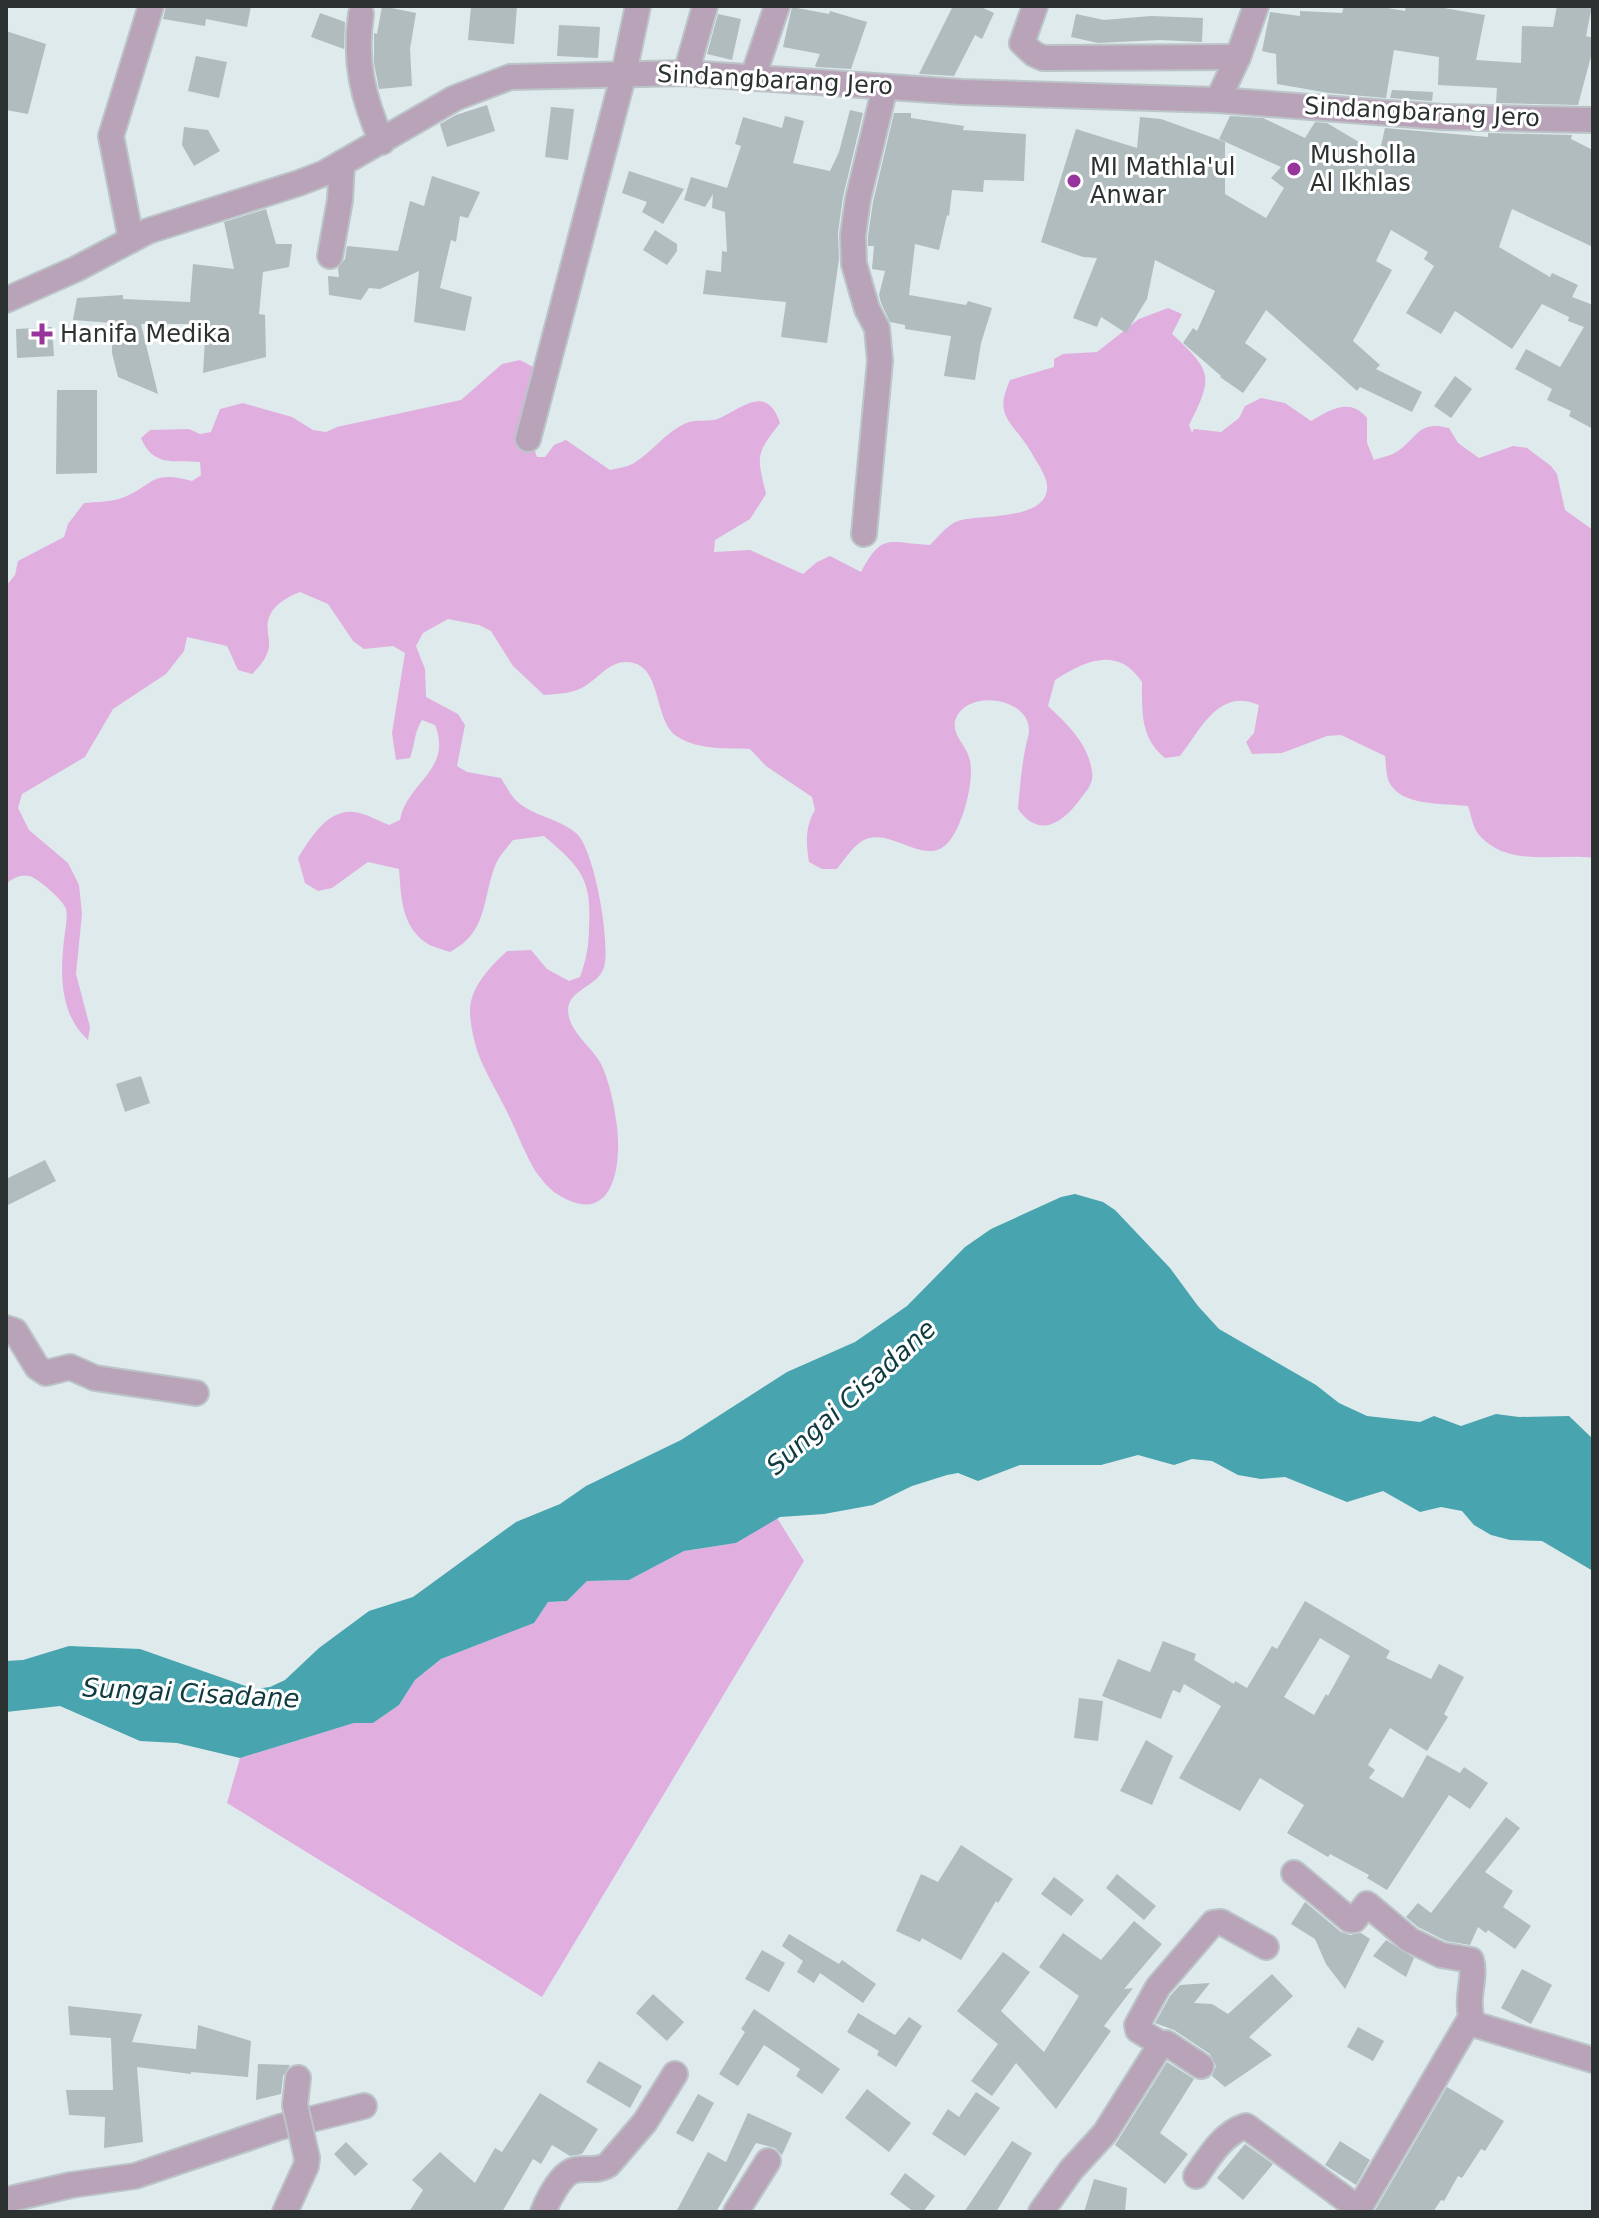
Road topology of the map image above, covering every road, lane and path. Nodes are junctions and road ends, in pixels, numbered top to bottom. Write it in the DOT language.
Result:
graph roads {
  1 [pos="151,6"];
  2 [pos="638,6"];
  3 [pos="705,6"];
  4 [pos="777,6"];
  5 [pos="1035,6"];
  6 [pos="1256,6"];
  7 [pos="361,14"];
  8 [pos="1238,57"];
  9 [pos="624,73"];
  10 [pos="686,73"];
  11 [pos="753,77"];
  12 [pos="885,87"];
  13 [pos="1218,100"];
  14 [pos="1593,120"];
  15 [pos="382,142"];
  16 [pos="342,163"];
  17 [pos="131,239"];
  18 [pos="330,256"];
  19 [pos="6,300"];
  20 [pos="528,439"];
  21 [pos="864,534"];
  22 [pos="6,1328"];
  23 [pos="196,1393"];
  24 [pos="1294,1873"];
  25 [pos="1266,1947"];
  26 [pos="1473,2024"];
  27 [pos="1161,2044"];
  28 [pos="1593,2060"];
  29 [pos="1201,2066"];
  30 [pos="675,2074"];
  31 [pos="298,2078"];
  32 [pos="364,2106"];
  33 [pos="768,2161"];
  34 [pos="1196,2176"];
  35 [pos="6,2200"];
  36 [pos="1358,2211"];
  37 [pos="285,2212"];
  38 [pos="543,2212"];
  39 [pos="736,2212"];
  40 [pos="1041,2212"];
  1 -- 17 [label="street"];
  2 -- 9 [label="street"];
  3 -- 10 [label="street"];
  4 -- 11 [label="street"];
  5 -- 8 [label="street"];
  6 -- 8 [label="street"];
  7 -- 15 [label="street"];
  8 -- 13 [label="street"];
  9 -- 10 [label="street, Sindangbarang Jero"];
  9 -- 15 [label="street, Sindangbarang Jero"];
  9 -- 20 [label="street"];
  10 -- 11 [label="street, Sindangbarang Jero"];
  11 -- 12 [label="street, Sindangbarang Jero"];
  12 -- 13 [label="street, Sindangbarang Jero"];
  12 -- 21 [label="street"];
  13 -- 14 [label="street, Sindangbarang Jero"];
  15 -- 16 [label="street, Sindangbarang Jero"];
  16 -- 17 [label="street, Sindangbarang Jero"];
  16 -- 18 [label="street"];
  17 -- 19 [label="street, Sindangbarang Jero"];
  22 -- 23 [label="street"];
  24 -- 26 [label="street"];
  25 -- 27 [label="street"];
  26 -- 28 [label="street"];
  26 -- 36 [label="street"];
  27 -- 29 [label="street"];
  27 -- 40 [label="street"];
  30 -- 38 [label="street"];
  31 -- 37 [label="street, bridge"];
  32 -- 35 [label="street"];
  33 -- 39 [label="street"];
  34 -- 36 [label="street"];
}
